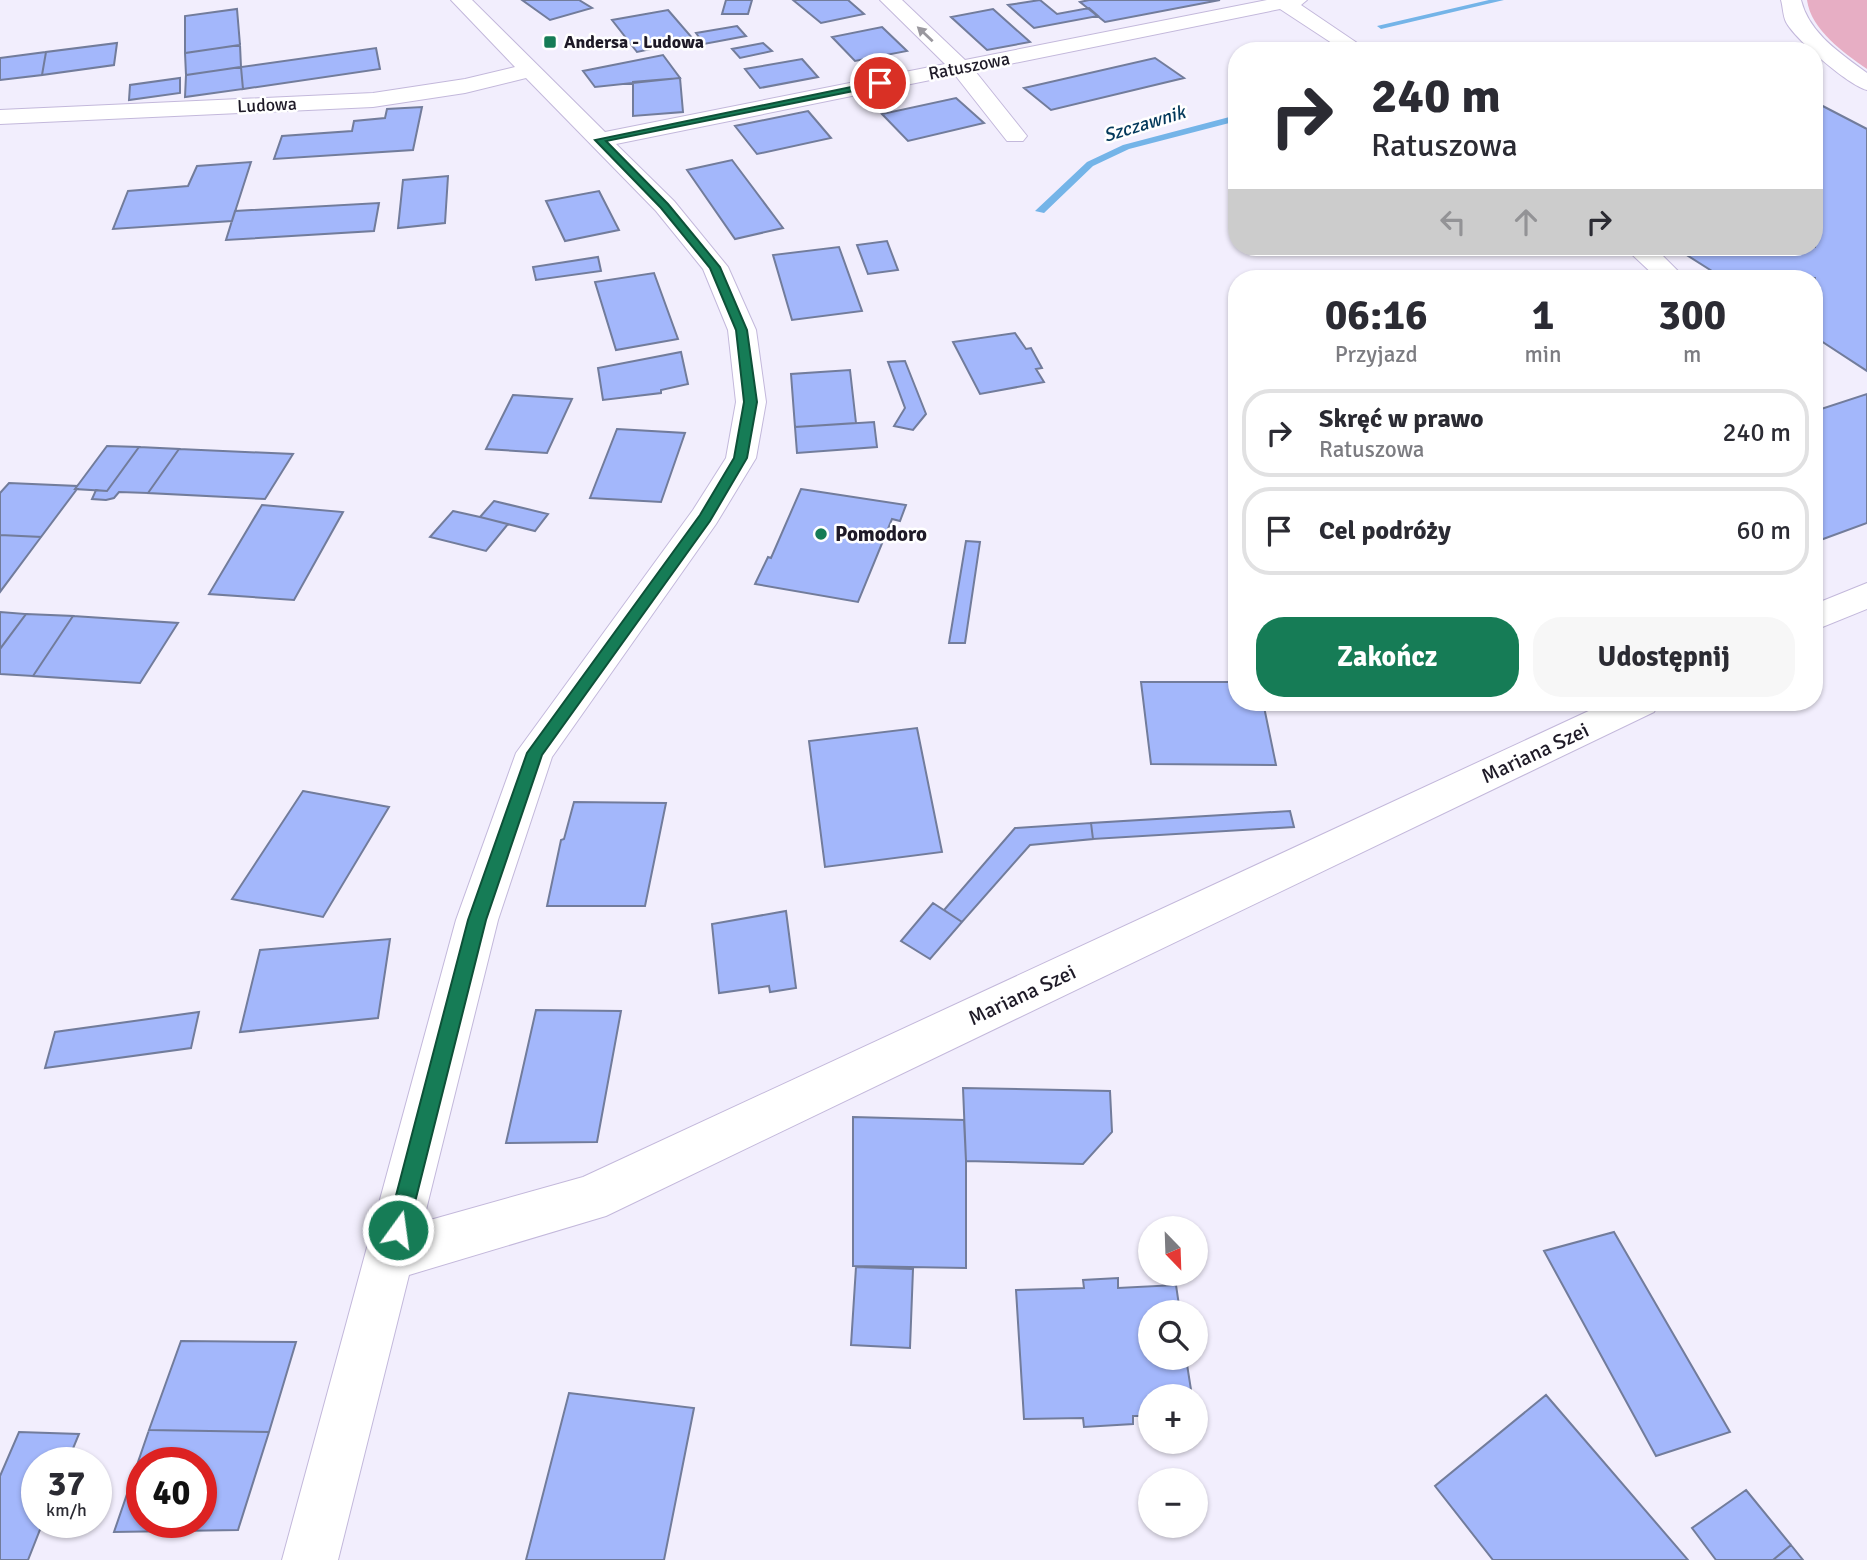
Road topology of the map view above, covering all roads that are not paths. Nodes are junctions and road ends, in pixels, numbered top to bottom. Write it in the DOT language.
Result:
graph roads {
  1 [pos="461,0"];
  2 [pos="890,0"];
  3 [pos="1791,0"];
  4 [pos="1291,1"];
  5 [pos="1347,42"];
  6 [pos="1816,42"];
  7 [pos="484,48"];
  8 [pos="1823,49"];
  9 [pos="960,67"];
  10 [pos="531,70"];
  11 [pos="1867,83"];
  12 [pos="436,92"];
  13 [pos="402,97"];
  14 [pos="506,97"];
  15 [pos="0,117"];
  16 [pos="1015,136"];
  17 [pos="599,140"];
  18 [pos="1650,256"];
  19 [pos="1664,270"];
  20 [pos="1867,595"];
  21 [pos="1823,614"];
  22 [pos="1622,711"];
  23 [pos="391,1256"];
  24 [pos="310,1560"];
  1 -- 7 [label="street"];
  9 -- 2 [label="street, one-way"];
  3 -- 6 [label="street"];
  4 -- 5 [label="street"];
  4 -- 9 [label="street, Ratuszowa"];
  7 -- 10 [label="street"];
  7 -- 12 [label="street"];
  8 -- 11 [label="street"];
  9 -- 16 [label="street"];
  9 -- 17 [label="street, Ratuszowa"];
  10 -- 12 [label="street, Ludowa"];
  10 -- 17 [label="street"];
  12 -- 13 [label="street, Ludowa"];
  13 -- 14 [label="street"];
  13 -- 15 [label="street, Ludowa"];
  17 -- 23 [label="street"];
  18 -- 19 [label="street"];
  20 -- 21 [label="street"];
  22 -- 23 [label="street, Mariana Szei"];
  23 -- 24 [label="street"];
}
